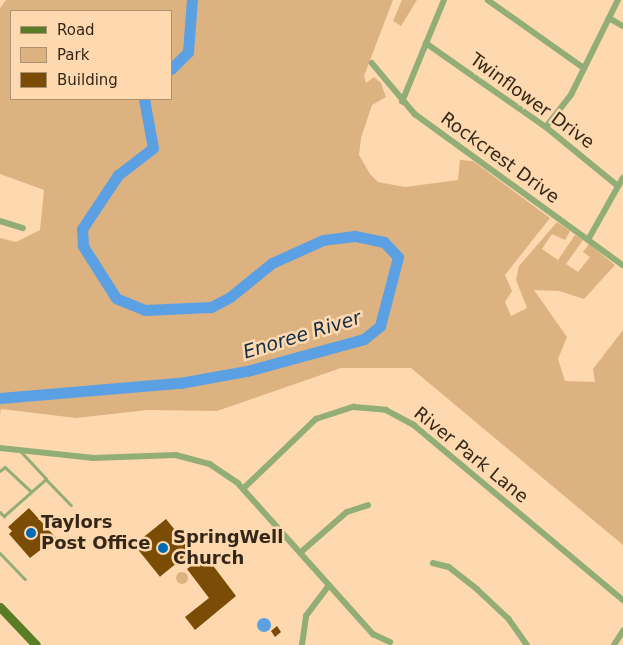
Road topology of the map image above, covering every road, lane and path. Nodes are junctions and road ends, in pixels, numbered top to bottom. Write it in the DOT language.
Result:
graph roads {
  1 [pos="444,0"];
  2 [pos="488,0"];
  3 [pos="618,0"];
  4 [pos="609,18"];
  5 [pos="623,26"];
  6 [pos="426,43"];
  7 [pos="372,63"];
  8 [pos="584,68"];
  9 [pos="402,102"];
  10 [pos="546,127"];
  11 [pos="623,178"];
  12 [pos="618,186"];
  13 [pos="0,222"];
  14 [pos="23,228"];
  15 [pos="588,240"];
  16 [pos="623,265"];
  17 [pos="0,448"];
  18 [pos="17,448"];
  19 [pos="0,471"];
  20 [pos="46,479"];
  21 [pos="243,489"];
  22 [pos="31,491"];
  23 [pos="71,505"];
  24 [pos="368,505"];
  25 [pos="0,512"];
  26 [pos="300,554"];
  27 [pos="1,555"];
  28 [pos="433,563"];
  29 [pos="25,579"];
  30 [pos="329,586"];
  31 [pos="623,600"];
  32 [pos="0,607"];
  33 [pos="623,631"];
  34 [pos="390,642"];
  35 [pos="36,645"];
  36 [pos="302,645"];
  37 [pos="526,645"];
  38 [pos="614,645"];
  1 -- 6 [label="street"];
  2 -- 8 [label="street"];
  3 -- 4 [label="street"];
  4 -- 5 [label="street"];
  4 -- 8 [label="street"];
  6 -- 9 [label="street"];
  6 -- 10 [label="street, Twinflower Drive"];
  7 -- 9 [label="street, Rockcrest Drive"];
  8 -- 10 [label="street"];
  9 -- 15 [label="street, Rockcrest Drive"];
  10 -- 12 [label="street, Twinflower Drive"];
  11 -- 12 [label="street"];
  12 -- 15 [label="street"];
  13 -- 14 [label="street"];
  15 -- 16 [label="street, Rockcrest Drive"];
  17 -- 18 [label="street"];
  18 -- 20 [label="lane"];
  18 -- 21 [label="street"];
  19 -- 22 [label="lane"];
  20 -- 22 [label="lane"];
  20 -- 23 [label="lane"];
  21 -- 26 [label="street"];
  21 -- 31 [label="street, River Park Lane"];
  22 -- 25 [label="lane"];
  24 -- 26 [label="street"];
  26 -- 30 [label="street"];
  27 -- 29 [label="lane"];
  28 -- 37 [label="street"];
  30 -- 34 [label="street"];
  30 -- 36 [label="street"];
  32 -- 35 [label="main road"];
  33 -- 38 [label="street"];
}
